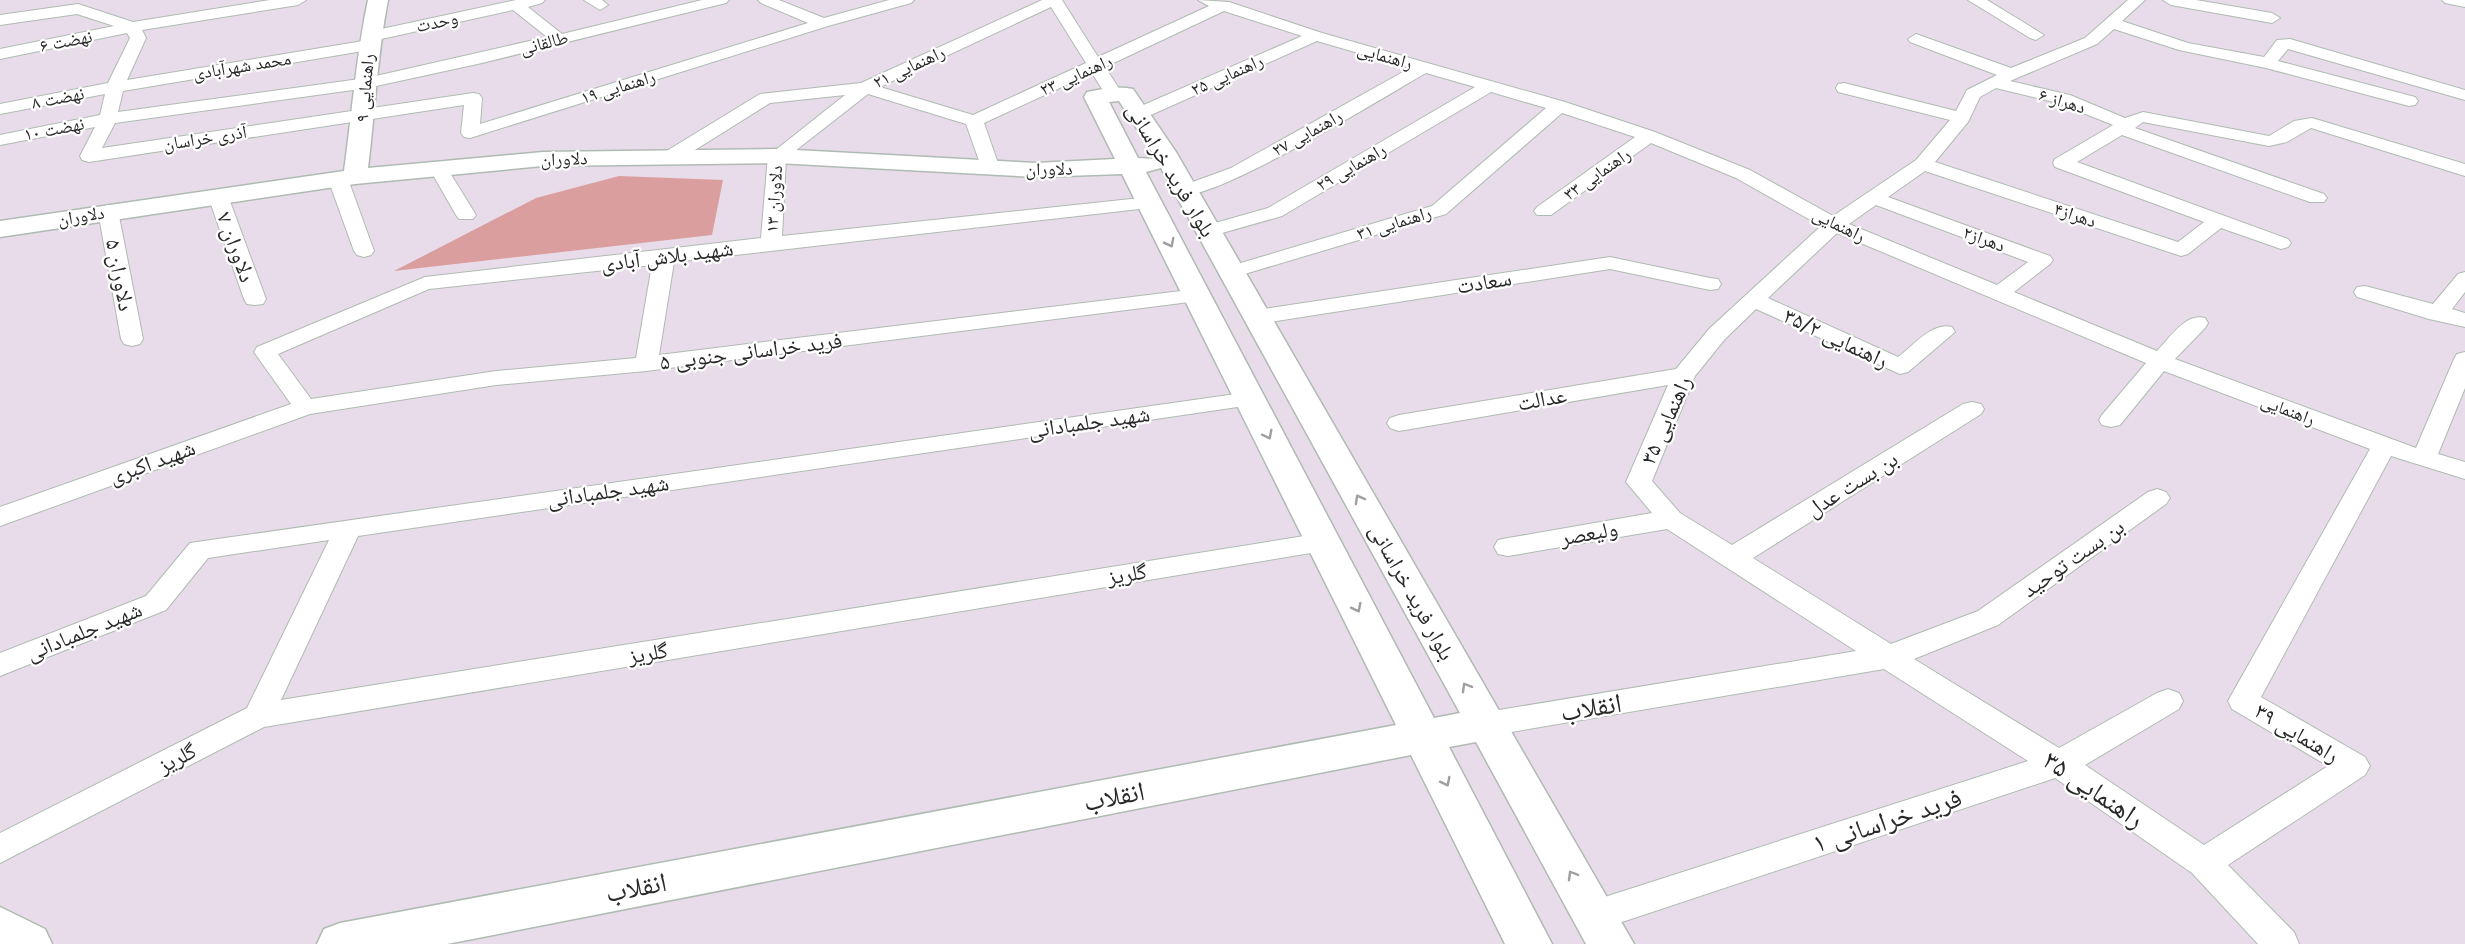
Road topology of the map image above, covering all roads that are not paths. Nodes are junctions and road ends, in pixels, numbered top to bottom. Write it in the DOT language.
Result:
graph roads {
  1 [pos="3,0"];
  2 [pos="298,0"];
  3 [pos="378,0"];
  4 [pos="537,0"];
  5 [pos="721,0"];
  6 [pos="766,0"];
  7 [pos="906,0"];
  8 [pos="1054,0"];
  9 [pos="1206,0"];
  10 [pos="1976,0"];
  11 [pos="2113,0"];
  12 [pos="2171,0"];
  13 [pos="2450,0"];
  14 [pos="2134,2"];
  15 [pos="2465,2"];
  16 [pos="516,5"];
  17 [pos="1224,5"];
  18 [pos="0,9"];
  19 [pos="2272,18"];
  20 [pos="0,20"];
  21 [pos="823,23"];
  22 [pos="2111,23"];
  23 [pos="132,27"];
  24 [pos="2036,35"];
  25 [pos="1316,36"];
  26 [pos="559,39"];
  27 [pos="1916,39"];
  28 [pos="370,41"];
  29 [pos="0,54"];
  30 [pos="2268,63"];
  31 [pos="1425,67"];
  32 [pos="2003,79"];
  33 [pos="367,83"];
  34 [pos="115,87"];
  35 [pos="1487,87"];
  36 [pos="865,88"];
  37 [pos="1844,88"];
  38 [pos="1116,91"];
  39 [pos="2465,95"];
  40 [pos="2409,101"];
  41 [pos="1559,106"];
  42 [pos="0,109"];
  43 [pos="363,114"];
  44 [pos="1962,118"];
  45 [pos="108,119"];
  46 [pos="974,121"];
  47 [pos="2125,127"];
  48 [pos="1649,136"];
  49 [pos="0,140"];
  50 [pos="672,156"];
  51 [pos="777,156"];
  52 [pos="1923,164"];
  53 [pos="1131,167"];
  54 [pos="438,168"];
  55 [pos="991,169"];
  56 [pos="2465,170"];
  57 [pos="346,178"];
  58 [pos="1178,178"];
  59 [pos="218,196"];
  60 [pos="1874,198"];
  61 [pos="2317,198"];
  62 [pos="1150,203"];
  63 [pos="108,211"];
  64 [pos="1544,211"];
  65 [pos="466,215"];
  66 [pos="2218,221"];
  67 [pos="1834,225"];
  68 [pos="0,229"];
  69 [pos="1208,231"];
  70 [pos="771,243"];
  71 [pos="2281,243"];
  72 [pos="364,251"];
  73 [pos="664,258"];
  74 [pos="1231,272"];
  75 [pos="2465,278"];
  76 [pos="1710,284"];
  77 [pos="2365,292"];
  78 [pos="1999,294"];
  79 [pos="1197,295"];
  80 [pos="255,298"];
  81 [pos="1754,300"];
  82 [pos="2438,314"];
  83 [pos="1257,317"];
  84 [pos="2465,321"];
  85 [pos="2197,323"];
  86 [pos="1944,332"];
  87 [pos="132,339"];
  88 [pos="2465,359"];
  89 [pos="2160,361"];
  90 [pos="646,364"];
  91 [pos="1684,375"];
  92 [pos="1250,399"];
  93 [pos="305,407"];
  94 [pos="1972,410"];
  95 [pos="2111,420"];
  96 [pos="1400,423"];
  97 [pos="2384,446"];
  98 [pos="2424,459"];
  99 [pos="2465,471"];
  100 [pos="2157,498"];
  101 [pos="0,517"];
  102 [pos="1671,519"];
  103 [pos="348,528"];
  104 [pos="1323,542"];
  105 [pos="1508,548"];
  106 [pos="1732,558"];
  107 [pos="1888,657"];
  108 [pos="0,665"];
  109 [pos="2168,701"];
  110 [pos="258,716"];
  111 [pos="1486,724"];
  112 [pos="1423,736"];
  113 [pos="2059,764"];
  114 [pos="0,849"];
  115 [pos="2204,863"];
  116 [pos="1595,915"];
  117 [pos="0,928"];
  118 [pos="29,944"];
  119 [pos="340,944"];
  120 [pos="1529,944"];
  121 [pos="1611,944"];
  122 [pos="2281,944"];
  1 -- 18 [label="street"];
  2 -- 23 [label="street, نهضت ۶"];
  3 -- 28 [label="street, راهنمایی ۹"];
  4 -- 16 [label="street, وحدت"];
  5 -- 26 [label="street, طالقانی"];
  6 -- 21 [label="street"];
  7 -- 21 [label="street, راهنمایی ۱۹"];
  8 -- 36 [label="street, راهنمایی ۲۱"];
  8 -- 38 [label="street"];
  9 -- 17 [label="street, راهنمایی"];
  10 -- 24 [label="street"];
  11 -- 14 [label="street"];
  12 -- 19 [label="street"];
  13 -- 15 [label="street"];
  14 -- 22 [label="street, راهنمایی ۳۵"];
  16 -- 26 [label="street"];
  16 -- 28 [label="street, وحدت"];
  17 -- 25 [label="street, راهنمایی"];
  17 -- 38 [label="street, راهنمایی ۲۳"];
  20 -- 23 [label="street"];
  21 -- 43 [label="street, راهنمایی ۱۹"];
  22 -- 30 [label="street"];
  22 -- 32 [label="street, راهنمایی ۳۵"];
  23 -- 29 [label="street, نهضت ۶"];
  23 -- 34 [label="street"];
  25 -- 31 [label="street, راهنمایی"];
  25 -- 38 [label="street, راهنمایی ۲۵"];
  26 -- 33 [label="street, طالقانی"];
  27 -- 32 [label="street, دهراز ۶"];
  28 -- 33 [label="street, راهنمایی ۹"];
  28 -- 34 [label="street, محمد شهرآبادی"];
  30 -- 39 [label="street"];
  30 -- 40 [label="street"];
  31 -- 35 [label="street, راهنمایی"];
  31 -- 58 [label="street, راهنمایی ۲۷"];
  32 -- 44 [label="street, راهنمایی ۳۵"];
  32 -- 47 [label="street, دهراز ۶"];
  33 -- 43 [label="street, راهنمایی ۹"];
  33 -- 45 [label="street, طالقانی"];
  34 -- 42 [label="street, نهضت ۸"];
  34 -- 45 [label="street"];
  35 -- 41 [label="street, راهنمایی"];
  35 -- 69 [label="street, راهنمایی ۲۹"];
  36 -- 46 [label="street"];
  36 -- 50 [label="street"];
  36 -- 51 [label="street, راهنمایی ۲۱"];
  37 -- 44 [label="street"];
  38 -- 46 [label="street, راهنمایی ۲۳"];
  38 -- 53 [label="street, بلوار فرید خراسانی"];
  38 -- 58 [label="street, بلوار فرید خراسانی"];
  41 -- 48 [label="street, راهنمایی"];
  41 -- 74 [label="street, راهنمایی ۳۱"];
  43 -- 45 [label="street, آذری خراسان"];
  43 -- 57 [label="street, راهنمایی ۹"];
  44 -- 52 [label="street, راهنمایی ۳۵"];
  45 -- 49 [label="street, نهضت ۱۰"];
  46 -- 55 [label="street"];
  47 -- 56 [label="street"];
  47 -- 61 [label="street, دهراز ۶"];
  47 -- 66 [label="street"];
  48 -- 64 [label="street, راهنمایی ۳۳"];
  48 -- 67 [label="street, راهنمایی"];
  50 -- 51 [label="street, دلاوران"];
  50 -- 54 [label="street, دلاوران"];
  51 -- 55 [label="street, دلاوران"];
  51 -- 70 [label="street, دلاوران ۱۳"];
  52 -- 60 [label="street, راهنمایی ۳۵"];
  52 -- 66 [label="street, دهراز۴"];
  53 -- 55 [label="street, دلاوران"];
  53 -- 58 [label="street, دلاوران"];
  53 -- 62 [label="street, بلوار فرید خراسانی"];
  54 -- 57 [label="street, دلاوران"];
  54 -- 65 [label="street"];
  57 -- 59 [label="street, دلاوران"];
  57 -- 72 [label="street"];
  58 -- 69 [label="street, بلوار فرید خراسانی"];
  59 -- 63 [label="street, دلاوران"];
  59 -- 80 [label="street, دلاوران ۷"];
  60 -- 67 [label="street, راهنمایی ۳۵"];
  60 -- 78 [label="street, دهراز۲"];
  62 -- 70 [label="street, شهید بلاش آبادی"];
  62 -- 79 [label="street, بلوار فرید خراسانی, one-way"];
  63 -- 68 [label="street, دلاوران"];
  63 -- 87 [label="street, دلاوران ۵"];
  66 -- 71 [label="street"];
  67 -- 78 [label="street, راهنمایی"];
  67 -- 81 [label="street, راهنمایی ۳۵"];
  69 -- 74 [label="street, بلوار فرید خراسانی"];
  70 -- 73 [label="street, شهید بلاش آبادی"];
  73 -- 90 [label="street"];
  73 -- 93 [label="street, شهید بلاش آبادی"];
  74 -- 83 [label="street, بلوار فرید خراسانی"];
  75 -- 82 [label="street"];
  76 -- 83 [label="street, سعادت"];
  77 -- 82 [label="street"];
  78 -- 89 [label="street, راهنمایی"];
  79 -- 90 [label="street, فرید خراسانی جنوبی ۵"];
  79 -- 92 [label="street, بلوار فرید خراسانی"];
  81 -- 86 [label="street, راهنمایی ۳۵/۲"];
  81 -- 91 [label="street, راهنمایی ۳۵"];
  82 -- 84 [label="street"];
  111 -- 83 [label="street, بلوار فرید خراسانی, one-way"];
  85 -- 89 [label="street"];
  88 -- 98 [label="street"];
  89 -- 95 [label="street"];
  89 -- 97 [label="street, راهنمایی"];
  90 -- 93 [label="street, فرید خراسانی جنوبی ۵"];
  91 -- 96 [label="street, عدالت"];
  91 -- 102 [label="street, راهنمایی ۳۵"];
  92 -- 103 [label="street, شهید جلمبادانی"];
  92 -- 104 [label="street, بلوار فرید خراسانی, one-way"];
  93 -- 101 [label="street, شهید اکبری"];
  94 -- 106 [label="street, بن بست عدل"];
  97 -- 98 [label="street, راهنمایی"];
  97 -- 115 [label="street, راهنمایی ۳۹"];
  98 -- 99 [label="street, راهنمایی"];
  100 -- 107 [label="street, بن بست توحید"];
  102 -- 105 [label="street, ولیعصر"];
  102 -- 106 [label="street, راهنمایی ۳۵"];
  103 -- 108 [label="street, شهید جلمبادانی"];
  103 -- 110 [label="street"];
  104 -- 110 [label="street, گلریز"];
  104 -- 112 [label="street, بلوار فرید خراسانی, one-way"];
  106 -- 107 [label="street, راهنمایی ۳۵"];
  107 -- 111 [label="street, انقلاب"];
  107 -- 113 [label="street, راهنمایی ۳۵"];
  109 -- 113 [label="street, فرید خراسانی ۱"];
  110 -- 114 [label="street, گلریز"];
  111 -- 112 [label="street, انقلاب"];
  116 -- 111 [label="street, بلوار فرید خراسانی, one-way"];
  112 -- 119 [label="street, انقلاب"];
  112 -- 120 [label="street, بلوار فرید خراسانی, one-way"];
  113 -- 115 [label="street, راهنمایی ۳۵"];
  113 -- 116 [label="street, فرید خراسانی ۱"];
  115 -- 122 [label="street, راهنمایی ۳۵"];
  116 -- 121 [label="street, بلوار فرید خراسانی"];
  117 -- 118 [label="street"];
}
